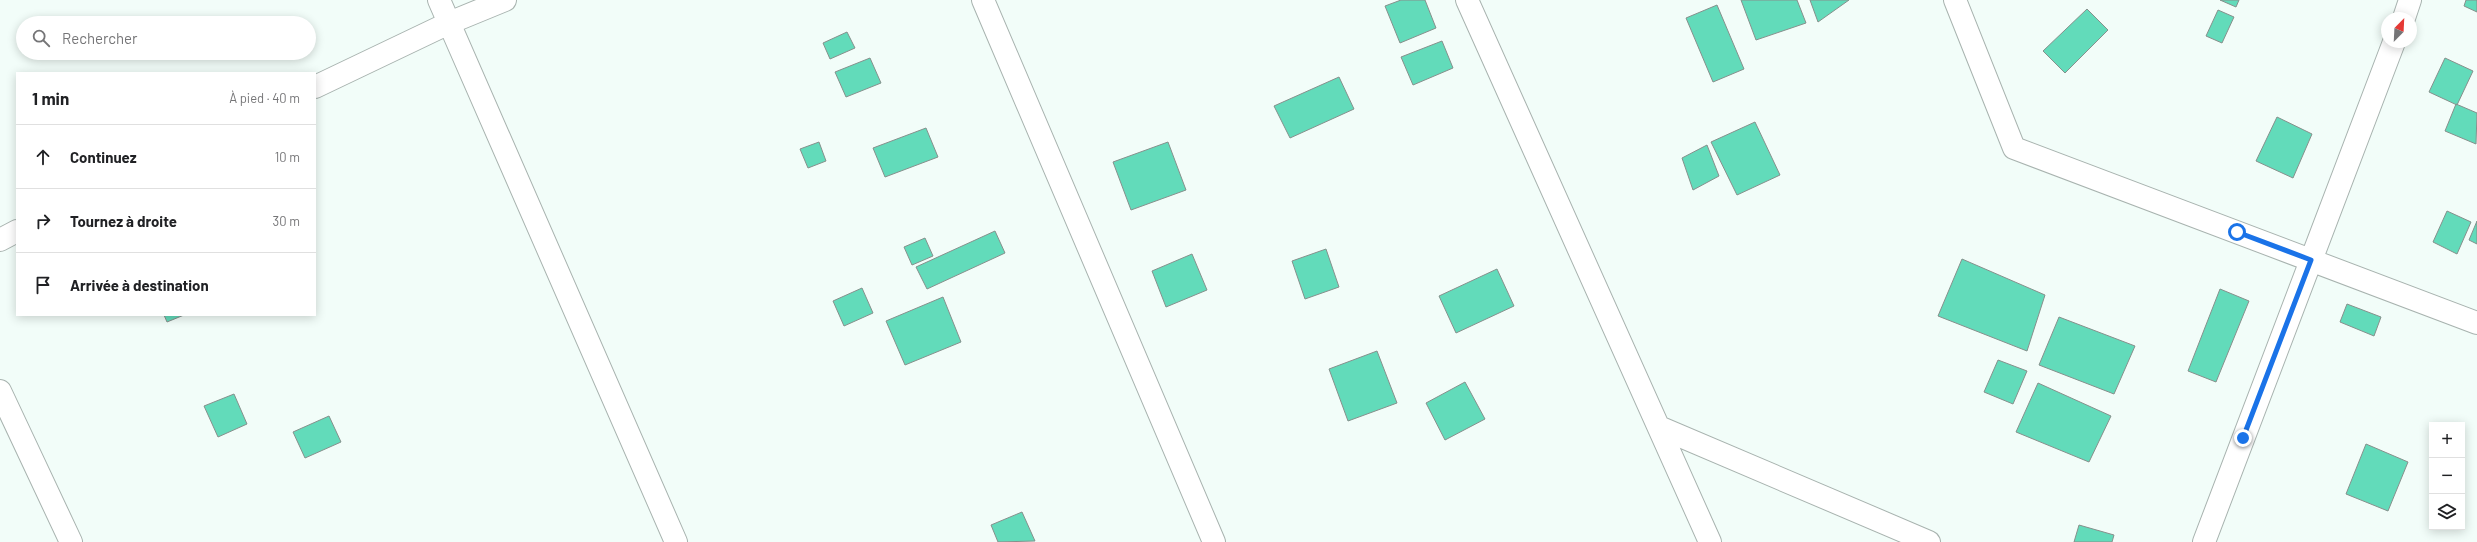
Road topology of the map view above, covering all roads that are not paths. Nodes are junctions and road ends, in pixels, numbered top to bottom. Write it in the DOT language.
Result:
graph roads {
  1 [pos="439,0"];
  2 [pos="505,0"];
  3 [pos="983,0"];
  4 [pos="1467,0"];
  5 [pos="1955,0"];
  6 [pos="2410,0"];
  7 [pos="2406,12"];
  8 [pos="448,23"];
  9 [pos="2392,48"];
  10 [pos="316,87"];
  11 [pos="16,232"];
  12 [pos="0,240"];
  13 [pos="2311,260"];
  14 [pos="2477,323"];
  15 [pos="0,391"];
  16 [pos="1659,427"];
  17 [pos="71,542"];
  18 [pos="676,542"];
  19 [pos="1214,542"];
  20 [pos="1710,542"];
  21 [pos="1929,542"];
  22 [pos="2204,542"];
  1 -- 8 [label="street"];
  2 -- 8 [label="street"];
  3 -- 19 [label="street"];
  4 -- 16 [label="street"];
  5 -- 13 [label="street"];
  6 -- 7 [label="street"];
  8 -- 10 [label="street"];
  8 -- 18 [label="street"];
  9 -- 13 [label="street"];
  11 -- 12 [label="street"];
  13 -- 14 [label="street"];
  13 -- 22 [label="street"];
  15 -- 17 [label="street"];
  16 -- 20 [label="street"];
  16 -- 21 [label="street"];
}
